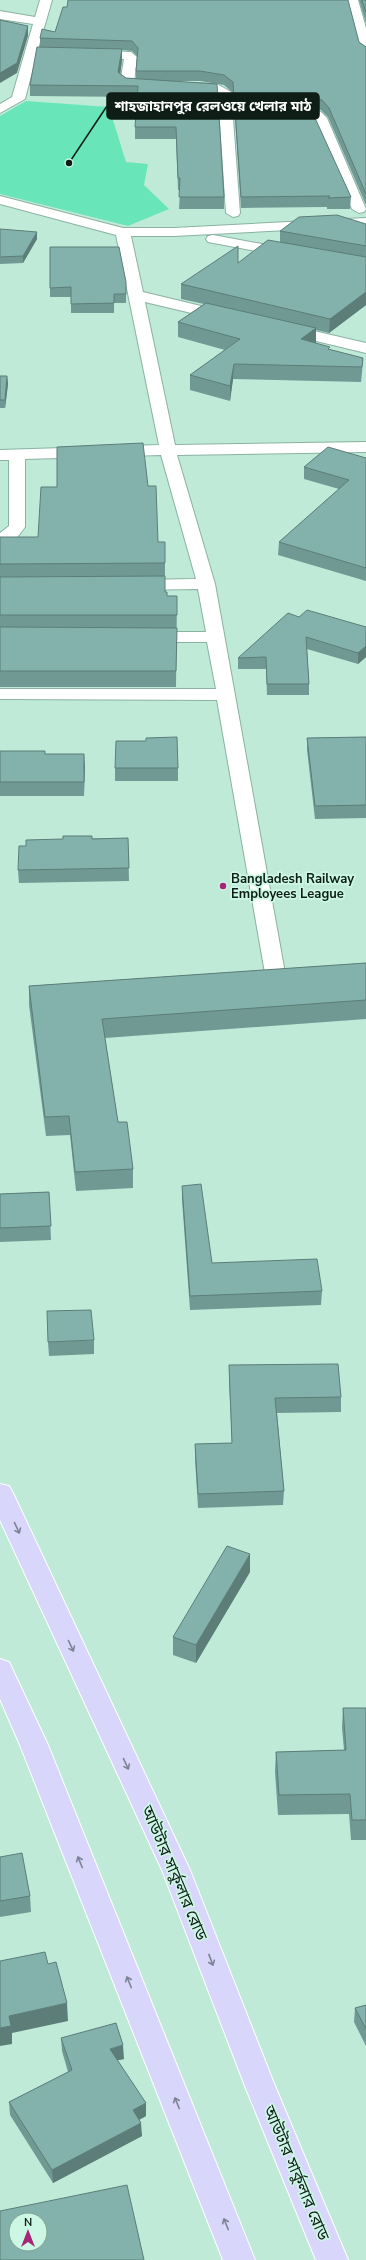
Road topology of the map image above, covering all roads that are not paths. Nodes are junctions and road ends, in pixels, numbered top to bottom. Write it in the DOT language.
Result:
graph roads {
  1 [pos="46,0"];
  2 [pos="352,0"];
  3 [pos="0,15"];
  4 [pos="40,21"];
  5 [pos="366,51"];
  6 [pos="31,53"];
  7 [pos="162,87"];
  8 [pos="176,87"];
  9 [pos="0,109"];
  10 [pos="270,113"];
  11 [pos="240,114"];
  12 [pos="226,115"];
  13 [pos="0,200"];
  14 [pos="360,209"];
  15 [pos="233,213"];
  16 [pos="366,222"];
  17 [pos="123,232"];
  18 [pos="174,232"];
  19 [pos="305,255"];
  20 [pos="135,295"];
  21 [pos="243,320"];
  22 [pos="274,327"];
  23 [pos="366,348"];
  24 [pos="366,447"];
  25 [pos="168,450"];
  26 [pos="17,454"];
  27 [pos="0,455"];
  28 [pos="0,538"];
  29 [pos="206,584"];
  30 [pos="119,585"];
  31 [pos="128,637"];
  32 [pos="215,637"];
  33 [pos="0,694"];
  34 [pos="226,695"];
  35 [pos="275,973"];
  36 [pos="0,1493"];
  37 [pos="0,1669"];
  38 [pos="239,2260"];
  39 [pos="332,2260"];
  1 -- 4 [label="street"];
  2 -- 5 [label="street"];
  3 -- 4 [label="street"];
  4 -- 6 [label="street"];
  6 -- 7 [label="street"];
  6 -- 9 [label="street"];
  8 -- 12 [label="street"];
  10 -- 14 [label="street"];
  11 -- 12 [label="street"];
  12 -- 15 [label="street"];
  13 -- 17 [label="street"];
  16 -- 18 [label="street"];
  17 -- 18 [label="street"];
  17 -- 20 [label="street"];
  18 -- 19 [label="street"];
  20 -- 21 [label="street"];
  20 -- 25 [label="street"];
  22 -- 23 [label="street"];
  24 -- 25 [label="street"];
  25 -- 26 [label="street"];
  25 -- 29 [label="street"];
  26 -- 27 [label="street"];
  26 -- 28 [label="street"];
  29 -- 30 [label="street"];
  29 -- 32 [label="street"];
  31 -- 32 [label="street"];
  32 -- 34 [label="street"];
  33 -- 34 [label="street"];
  34 -- 35 [label="street"];
  36 -- 39 [label="main road, আউটার সার্কুলার রোড, one-way"];
  38 -- 37 [label="main road, one-way"];
}
